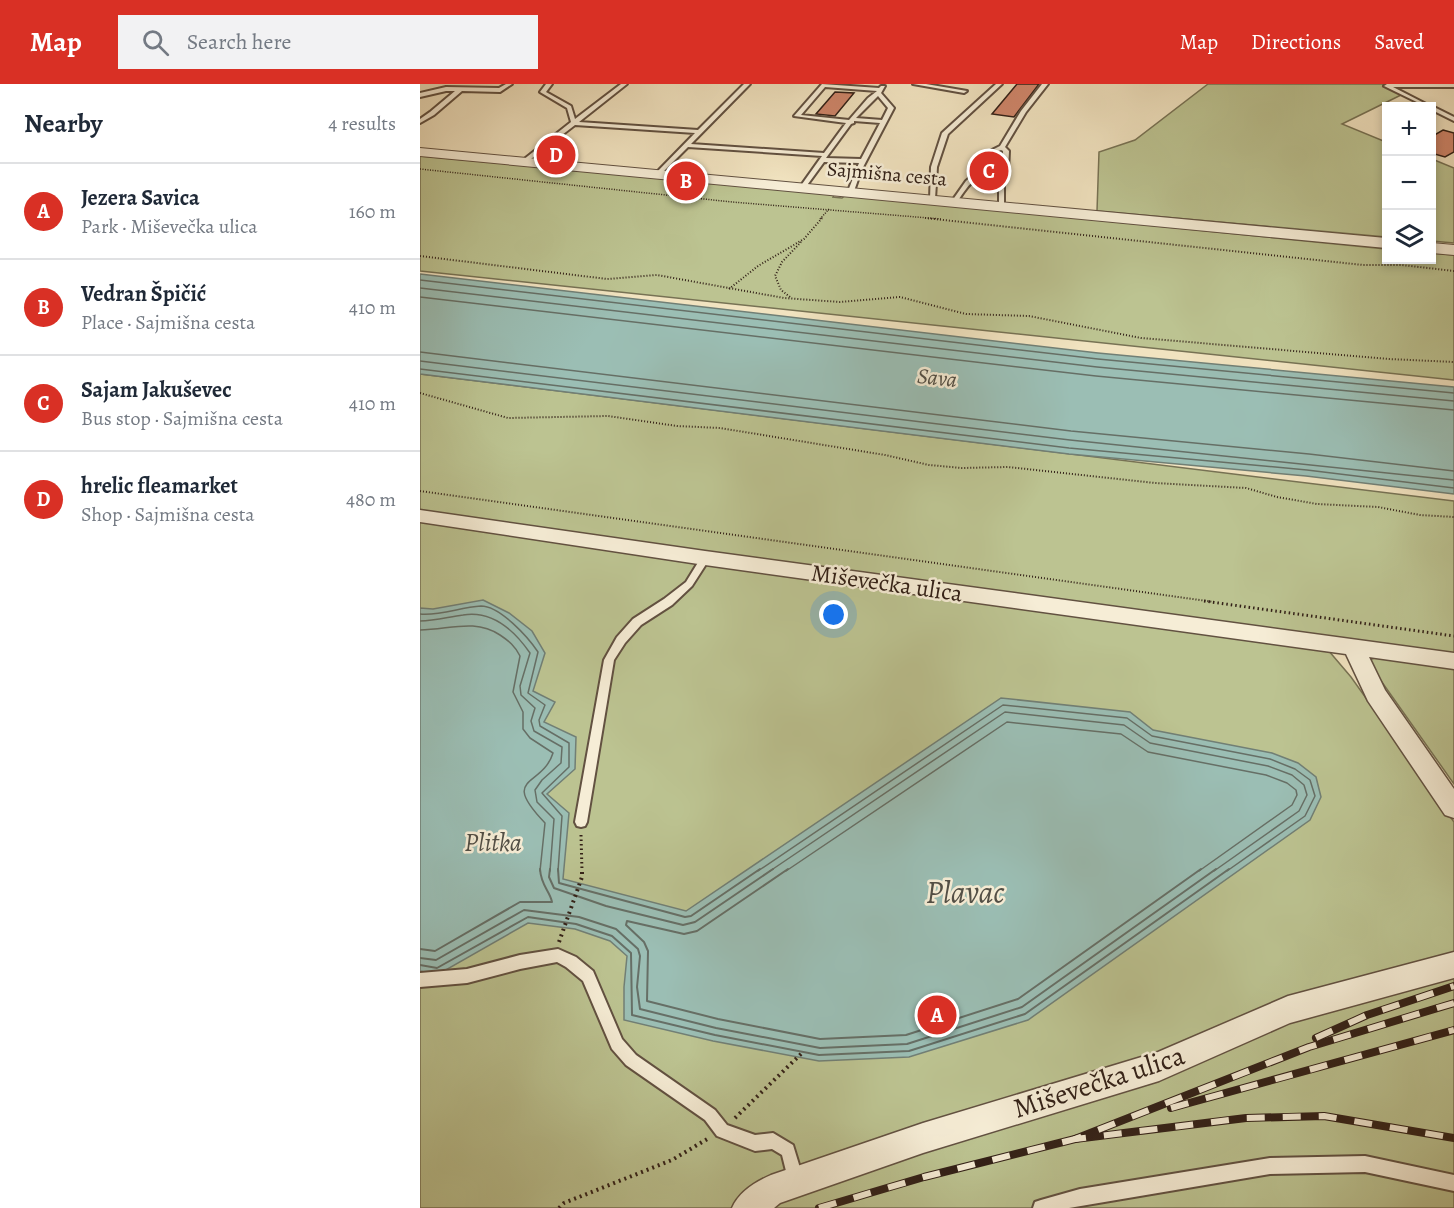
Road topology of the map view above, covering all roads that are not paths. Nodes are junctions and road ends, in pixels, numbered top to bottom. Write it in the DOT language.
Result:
graph roads {
  1 [pos="469,84"];
  2 [pos="509,84"];
  3 [pos="549,84"];
  4 [pos="624,84"];
  5 [pos="747,84"];
  6 [pos="916,84"];
  7 [pos="999,84"];
  8 [pos="1045,84"];
  9 [pos="1386,85"];
  10 [pos="1454,85"];
  11 [pos="461,89"];
  12 [pos="881,89"];
  13 [pos="964,91"];
  14 [pos="420,95"];
  15 [pos="1420,102"];
  16 [pos="1436,110"];
  17 [pos="1454,119"];
  18 [pos="853,120"];
  19 [pos="420,121"];
  20 [pos="884,122"];
  21 [pos="574,123"];
  22 [pos="699,132"];
  23 [pos="686,146"];
  24 [pos="1002,147"];
  25 [pos="420,152"];
  26 [pos="826,157"];
  27 [pos="525,161"];
  28 [pos="863,161"];
  29 [pos="658,174"];
  30 [pos="977,174"];
  31 [pos="1001,176"];
  32 [pos="803,187"];
  33 [pos="851,191"];
  34 [pos="932,199"];
  35 [pos="955,201"];
  36 [pos="1002,206"];
  37 [pos="1382,243"];
  38 [pos="1436,248"];
  39 [pos="1454,250"];
  40 [pos="420,516"];
  41 [pos="705,558"];
  42 [pos="1354,648"];
  43 [pos="1454,661"];
  44 [pos="1454,808"];
  45 [pos="581,822"];
  46 [pos="1454,965"];
  47 [pos="420,980"];
  48 [pos="796,1182"];
  49 [pos="1454,1183"];
  50 [pos="748,1208"];
  51 [pos="1041,1208"];
  1 -- 11 [label="lane"];
  2 -- 11 [label="lane"];
  3 -- 21 [label="lane"];
  4 -- 21 [label="lane"];
  5 -- 22 [label="lane"];
  6 -- 13 [label="lane"];
  7 -- 34 [label="lane"];
  8 -- 24 [label="lane"];
  9 -- 10 [label="lane"];
  9 -- 15 [label="lane"];
  11 -- 14 [label="lane"];
  11 -- 19 [label="lane"];
  12 -- 18 [label="lane"];
  12 -- 18 [label="lane"];
  12 -- 20 [label="lane"];
  16 -- 17 [label="lane"];
  18 -- 20 [label="lane"];
  18 -- 26 [label="lane"];
  20 -- 28 [label="lane"];
  21 -- 22 [label="lane"];
  21 -- 27 [label="lane"];
  22 -- 23 [label="lane"];
  23 -- 26 [label="lane"];
  23 -- 29 [label="lane"];
  24 -- 30 [label="lane"];
  24 -- 31 [label="lane"];
  25 -- 27 [label="street, Sajmišna cesta"];
  26 -- 28 [label="lane"];
  26 -- 32 [label="lane"];
  27 -- 29 [label="street, Sajmišna cesta"];
  28 -- 33 [label="lane"];
  29 -- 32 [label="street, Sajmišna cesta"];
  30 -- 31 [label="lane"];
  30 -- 35 [label="lane"];
  31 -- 36 [label="lane"];
  32 -- 33 [label="street, Sajmišna cesta"];
  33 -- 34 [label="street, Sajmišna cesta"];
  34 -- 35 [label="street, Sajmišna cesta"];
  35 -- 36 [label="street, Sajmišna cesta"];
  36 -- 37 [label="street, Sajmišna cesta"];
  38 -- 39 [label="street"];
  40 -- 41 [label="street, Miševečka ulica"];
  41 -- 42 [label="street, Miševečka ulica"];
  41 -- 45 [label="lane"];
  42 -- 43 [label="street, Miševečka ulica"];
  42 -- 44 [label="street"];
  46 -- 48 [label="street, Miševečka ulica"];
  47 -- 48 [label="lane"];
  48 -- 50 [label="street, Miševečka ulica"];
  49 -- 51 [label="lane"];
}
